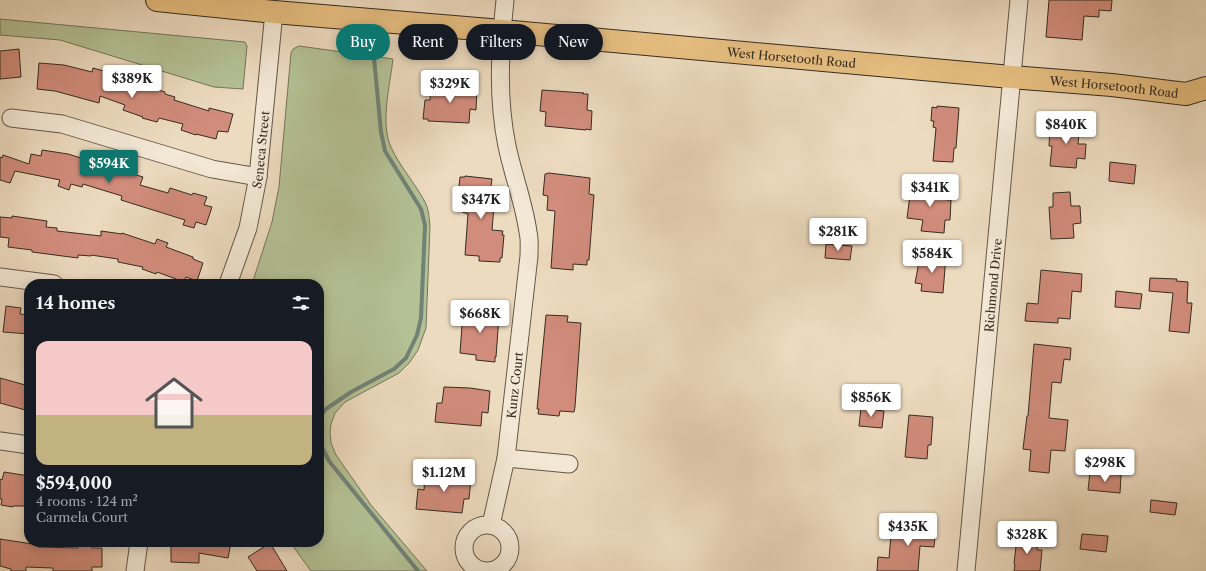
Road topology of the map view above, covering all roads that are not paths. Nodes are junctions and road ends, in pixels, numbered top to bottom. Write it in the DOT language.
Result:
graph roads {
  1 [pos="157,0"];
  2 [pos="505,0"];
  3 [pos="1019,0"];
  4 [pos="274,12"];
  5 [pos="503,24"];
  6 [pos="466,28"];
  7 [pos="536,34"];
  8 [pos="500,60"];
  9 [pos="1011,77"];
  10 [pos="1196,91"];
  11 [pos="1206,105"];
  12 [pos="11,118"];
  13 [pos="258,177"];
  14 [pos="0,277"];
  15 [pos="230,279"];
  16 [pos="24,280"];
  17 [pos="0,441"];
  18 [pos="24,444"];
  19 [pos="506,458"];
  20 [pos="569,464"];
  21 [pos="491,525"];
  22 [pos="138,547"];
  23 [pos="135,571"];
  24 [pos="966,571"];
  1 -- 4 [label="main road, West Horsetooth Road"];
  2 -- 5 [label="street"];
  3 -- 9 [label="street, Richmond Drive"];
  4 -- 6 [label="main road, West Horsetooth Road"];
  4 -- 13 [label="street, Seneca Street"];
  7 -- 9 [label="main road, West Horsetooth Road"];
  8 -- 19 [label="street, Kunz Court"];
  9 -- 10 [label="main road, West Horsetooth Road"];
  9 -- 24 [label="street, Richmond Drive"];
  10 -- 11 [label="main road, West Horsetooth Road"];
  12 -- 13 [label="street"];
  13 -- 15 [label="street, Seneca Street"];
  14 -- 16 [label="street"];
  17 -- 18 [label="street"];
  19 -- 20 [label="street"];
  19 -- 21 [label="street, Kunz Court"];
  22 -- 23 [label="street"];
}
